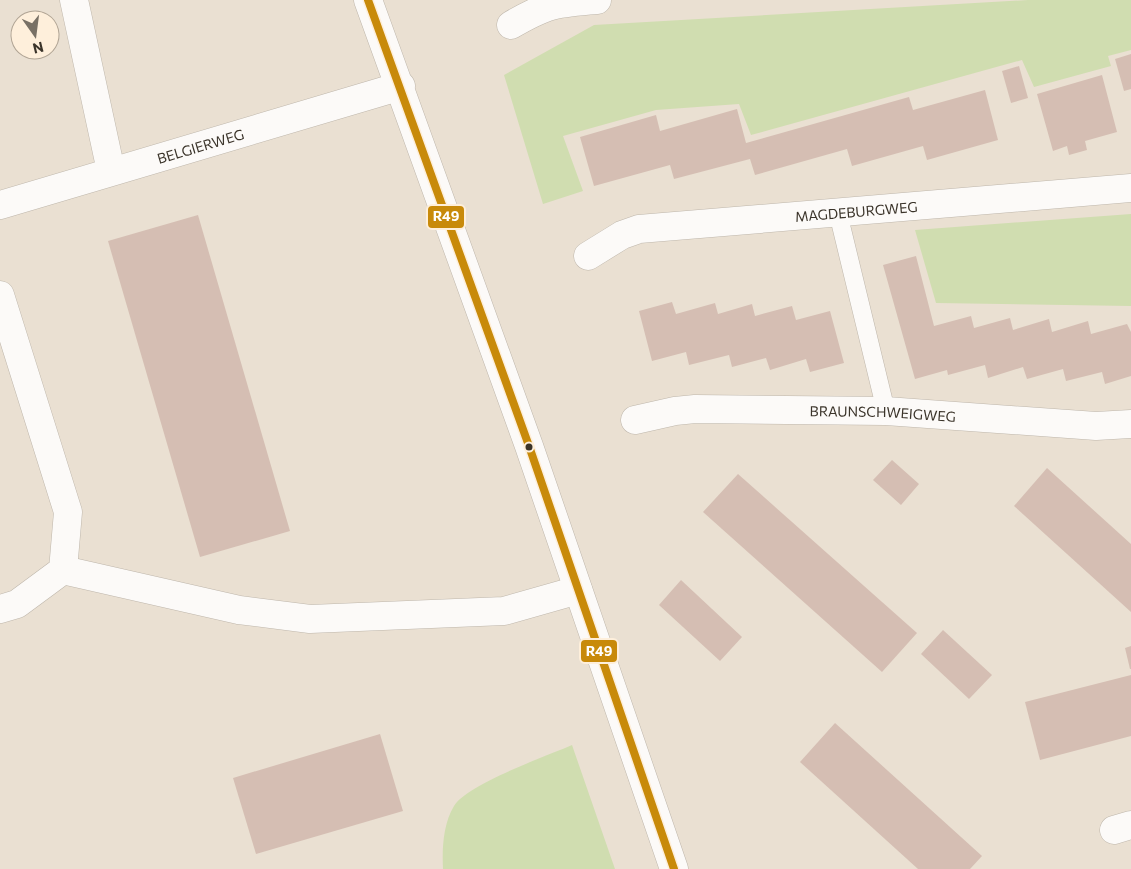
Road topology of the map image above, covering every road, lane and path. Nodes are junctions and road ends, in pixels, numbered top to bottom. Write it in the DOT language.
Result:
graph roads {
  1 [pos="74,0"];
  2 [pos="368,0"];
  3 [pos="597,0"];
  4 [pos="511,25"];
  5 [pos="401,86"];
  6 [pos="111,171"];
  7 [pos="1131,188"];
  8 [pos="0,205"];
  9 [pos="838,213"];
  10 [pos="588,256"];
  11 [pos="0,295"];
  12 [pos="886,411"];
  13 [pos="635,420"];
  14 [pos="1131,424"];
  15 [pos="63,570"];
  16 [pos="578,590"];
  17 [pos="0,609"];
  18 [pos="674,869"];
  1 -- 6 [label="street"];
  2 -- 5 [label="street"];
  3 -- 4 [label="street"];
  5 -- 6 [label="street, BELGIERWEG"];
  5 -- 16 [label="street"];
  6 -- 8 [label="street, BELGIERWEG"];
  7 -- 9 [label="street, MAGDEBURGWEG"];
  9 -- 10 [label="street, MAGDEBURGWEG"];
  9 -- 12 [label="lane"];
  11 -- 15 [label="street"];
  12 -- 13 [label="street, BRAUNSCHWEIGWEG"];
  12 -- 14 [label="street, BRAUNSCHWEIGWEG"];
  15 -- 16 [label="street"];
  15 -- 17 [label="street"];
  16 -- 18 [label="street"];
}
